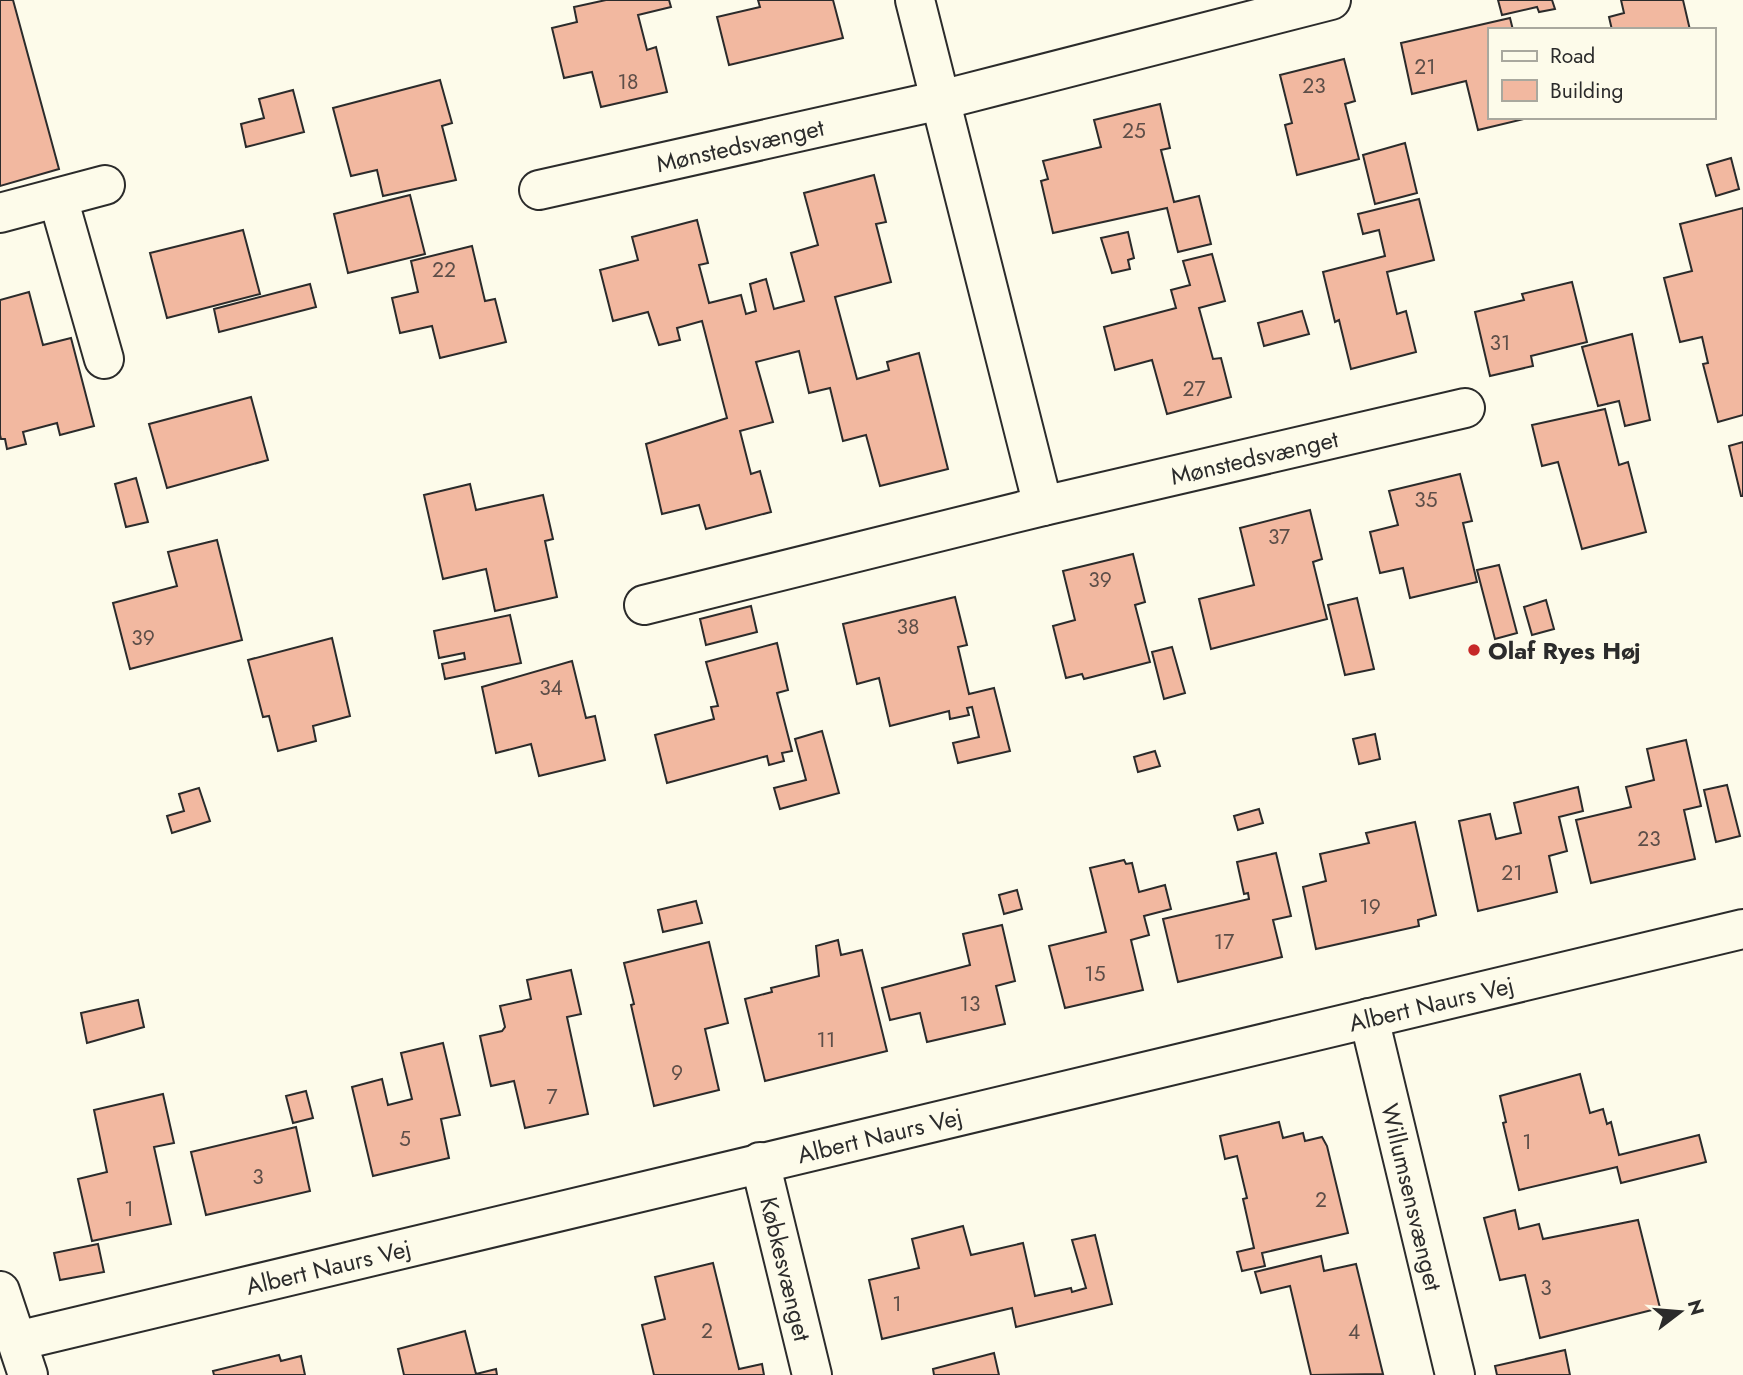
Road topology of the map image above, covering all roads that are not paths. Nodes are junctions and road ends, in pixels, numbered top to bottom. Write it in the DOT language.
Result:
graph roads {
  1 [pos="915,0"];
  2 [pos="1331,0"];
  3 [pos="941,100"];
  4 [pos="105,185"];
  5 [pos="539,190"];
  6 [pos="58,198"];
  7 [pos="0,213"];
  8 [pos="104,359"];
  9 [pos="1465,408"];
  10 [pos="1043,506"];
  11 [pos="645,604"];
  12 [pos="1743,929"];
  13 [pos="1369,1018"];
  14 [pos="760,1162"];
  15 [pos="0,1292"];
  16 [pos="22,1358"];
  17 [pos="812,1375"];
  18 [pos="1455,1375"];
  1 -- 3 [label="street"];
  2 -- 3 [label="street, Mønstedsvænget"];
  3 -- 5 [label="street, Mønstedsvænget"];
  3 -- 10 [label="street"];
  4 -- 6 [label="street"];
  6 -- 7 [label="street"];
  6 -- 8 [label="street"];
  9 -- 10 [label="street, Mønstedsvænget"];
  10 -- 11 [label="street, Mønstedsvænget"];
  12 -- 13 [label="street, Albert Naurs Vej"];
  13 -- 14 [label="street, Albert Naurs Vej"];
  13 -- 18 [label="street, Willumsensvænget"];
  14 -- 16 [label="street, Albert Naurs Vej"];
  14 -- 17 [label="street, Købkesvænget"];
  15 -- 16 [label="street"];
}
